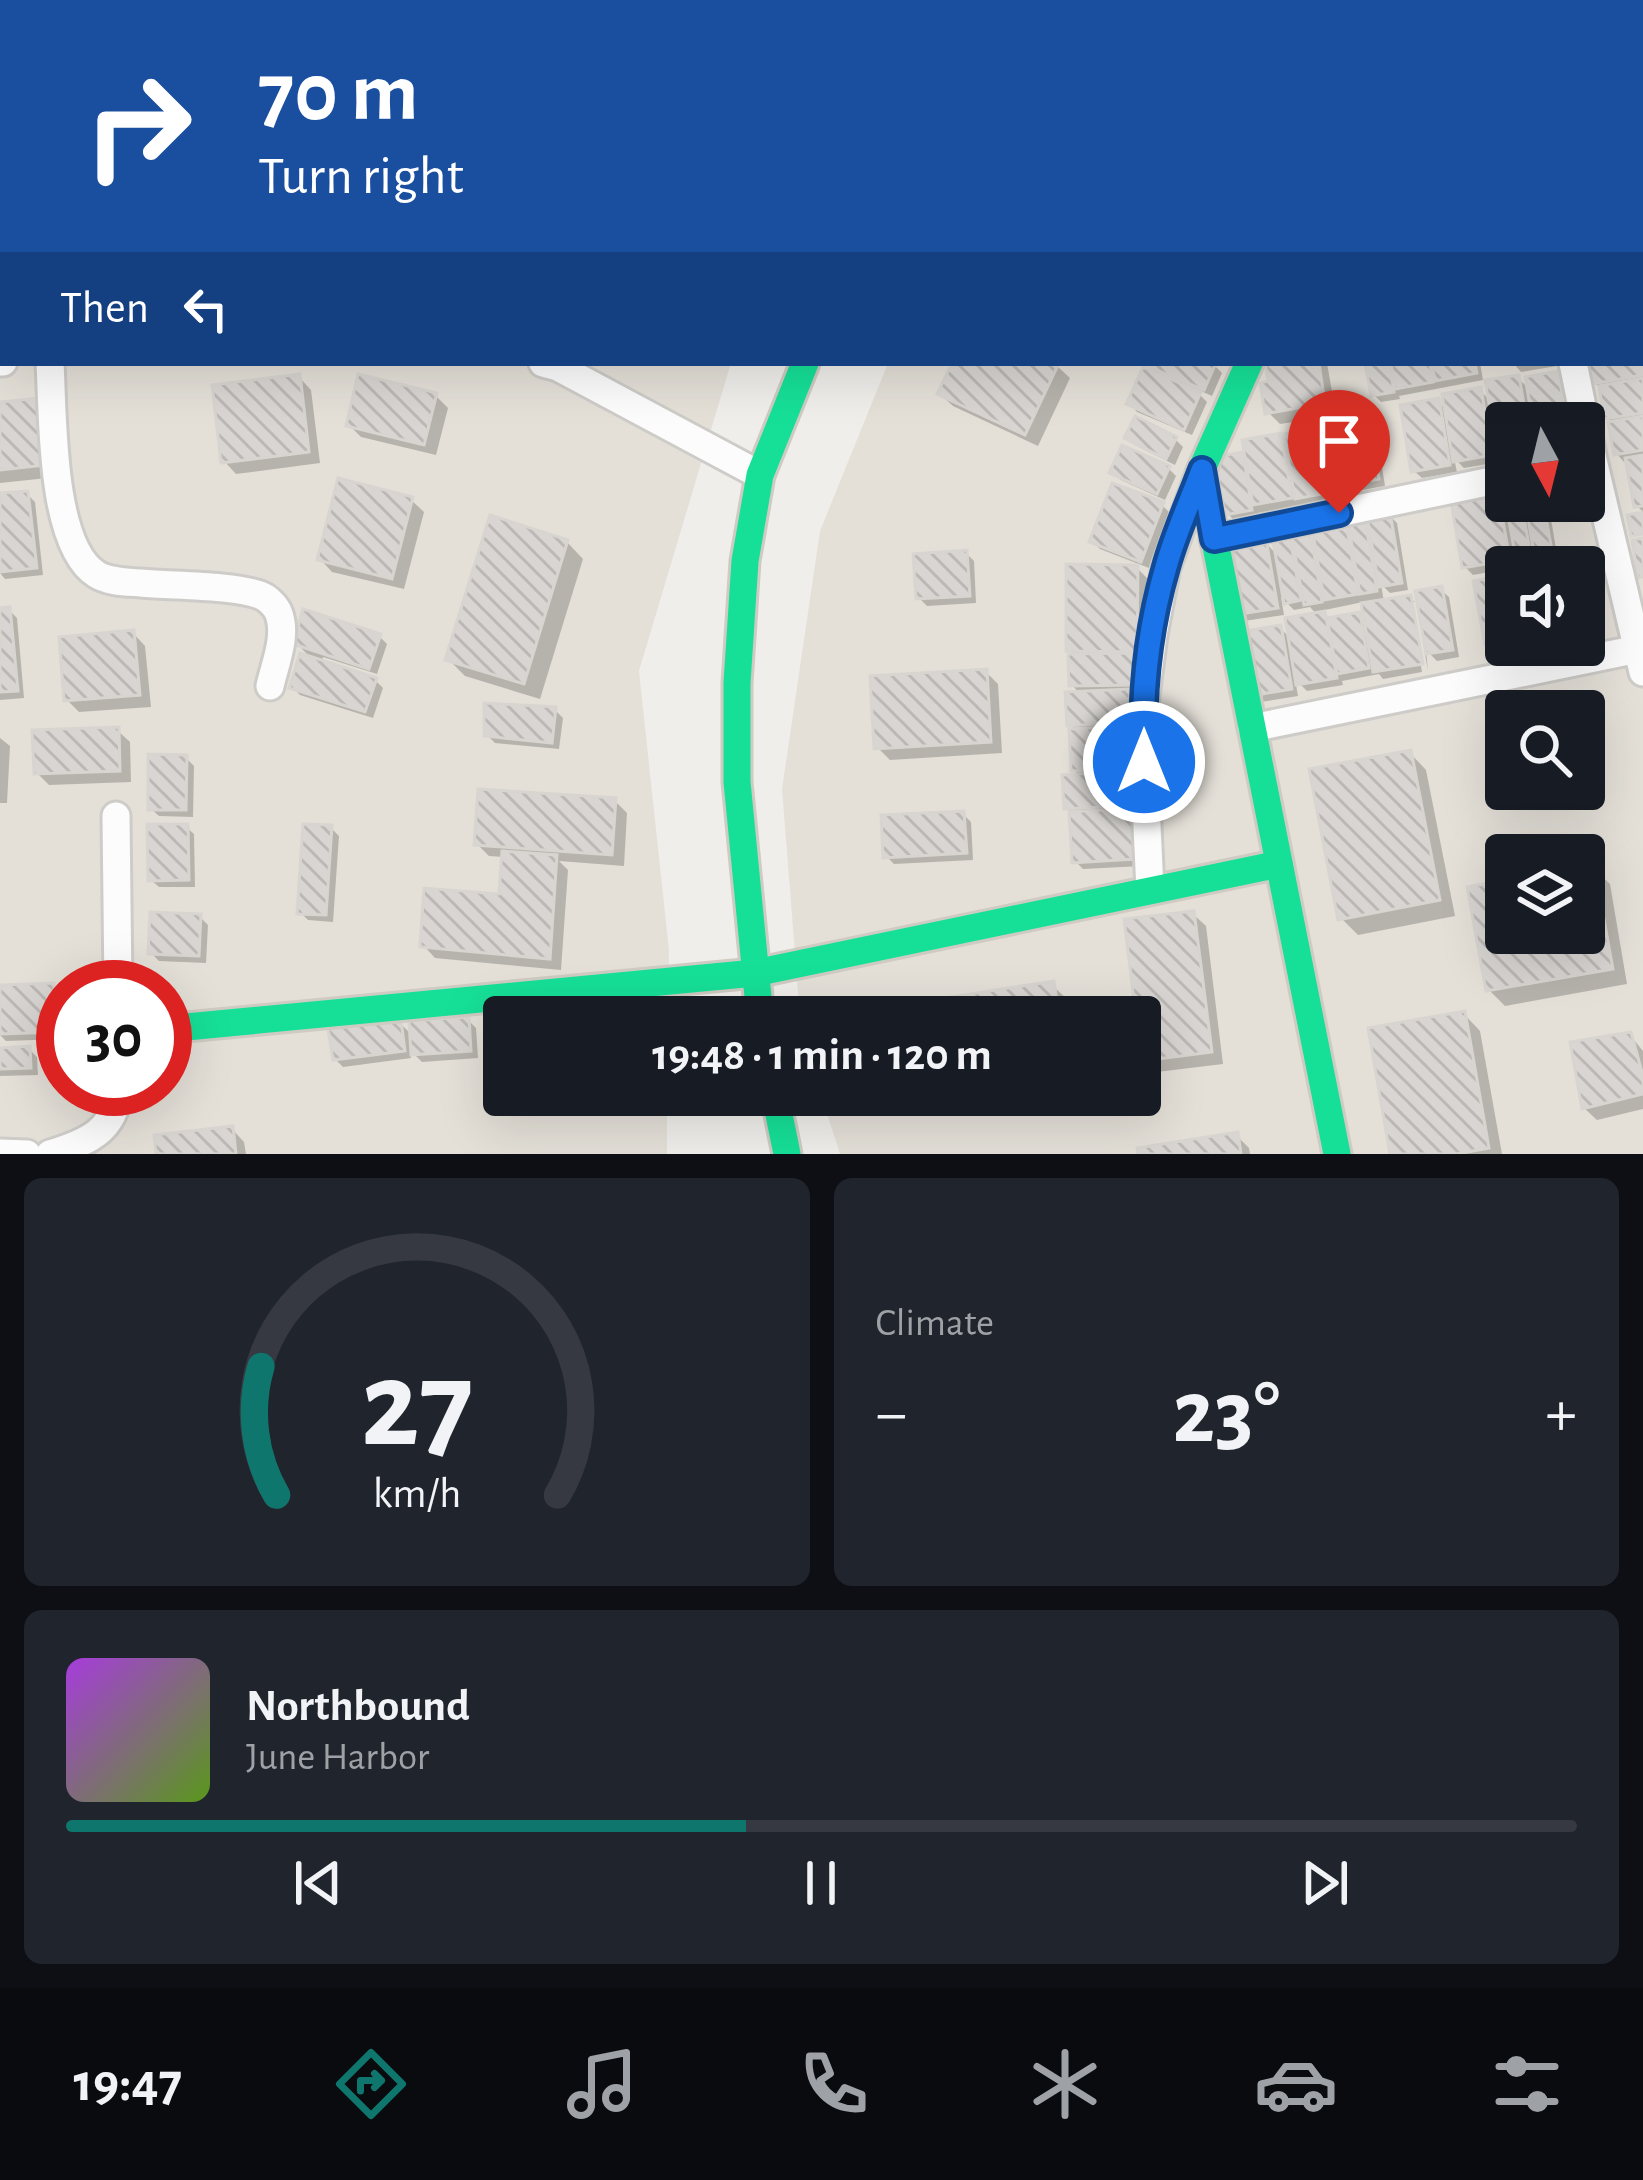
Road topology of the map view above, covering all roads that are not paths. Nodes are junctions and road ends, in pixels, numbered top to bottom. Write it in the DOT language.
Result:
graph roads {
  1 [pos="50,366"];
  2 [pos="554,366"];
  3 [pos="804,366"];
  4 [pos="1249,366"];
  5 [pos="1573,366"];
  6 [pos="1579,402"];
  7 [pos="1202,470"];
  8 [pos="760,475"];
  9 [pos="1485,482"];
  10 [pos="1605,522"];
  11 [pos="1214,539"];
  12 [pos="1641,656"];
  13 [pos="270,686"];
  14 [pos="1252,728"];
  15 [pos="116,816"];
  16 [pos="1279,863"];
  17 [pos="1150,890"];
  18 [pos="118,960"];
  19 [pos="755,973"];
  20 [pos="758,996"];
  21 [pos="192,1026"];
  22 [pos="112,1116"];
  23 [pos="779,1116"];
  24 [pos="0,1153"];
  25 [pos="27,1154"];
  26 [pos="50,1154"];
  27 [pos="787,1154"];
  28 [pos="1337,1154"];
  1 -- 13 [label="street"];
  2 -- 8 [label="street"];
  3 -- 8 [label="street"];
  4 -- 7 [label="street"];
  5 -- 6 [label="street"];
  7 -- 11 [label="street"];
  7 -- 17 [label="street"];
  8 -- 19 [label="street"];
  9 -- 11 [label="street"];
  10 -- 12 [label="street"];
  11 -- 14 [label="street"];
  12 -- 14 [label="street"];
  14 -- 16 [label="street"];
  15 -- 18 [label="street"];
  16 -- 17 [label="street"];
  16 -- 28 [label="street"];
  17 -- 19 [label="street"];
  19 -- 20 [label="street"];
  19 -- 21 [label="street"];
  22 -- 26 [label="street"];
  23 -- 27 [label="street"];
  24 -- 25 [label="street"];
}
